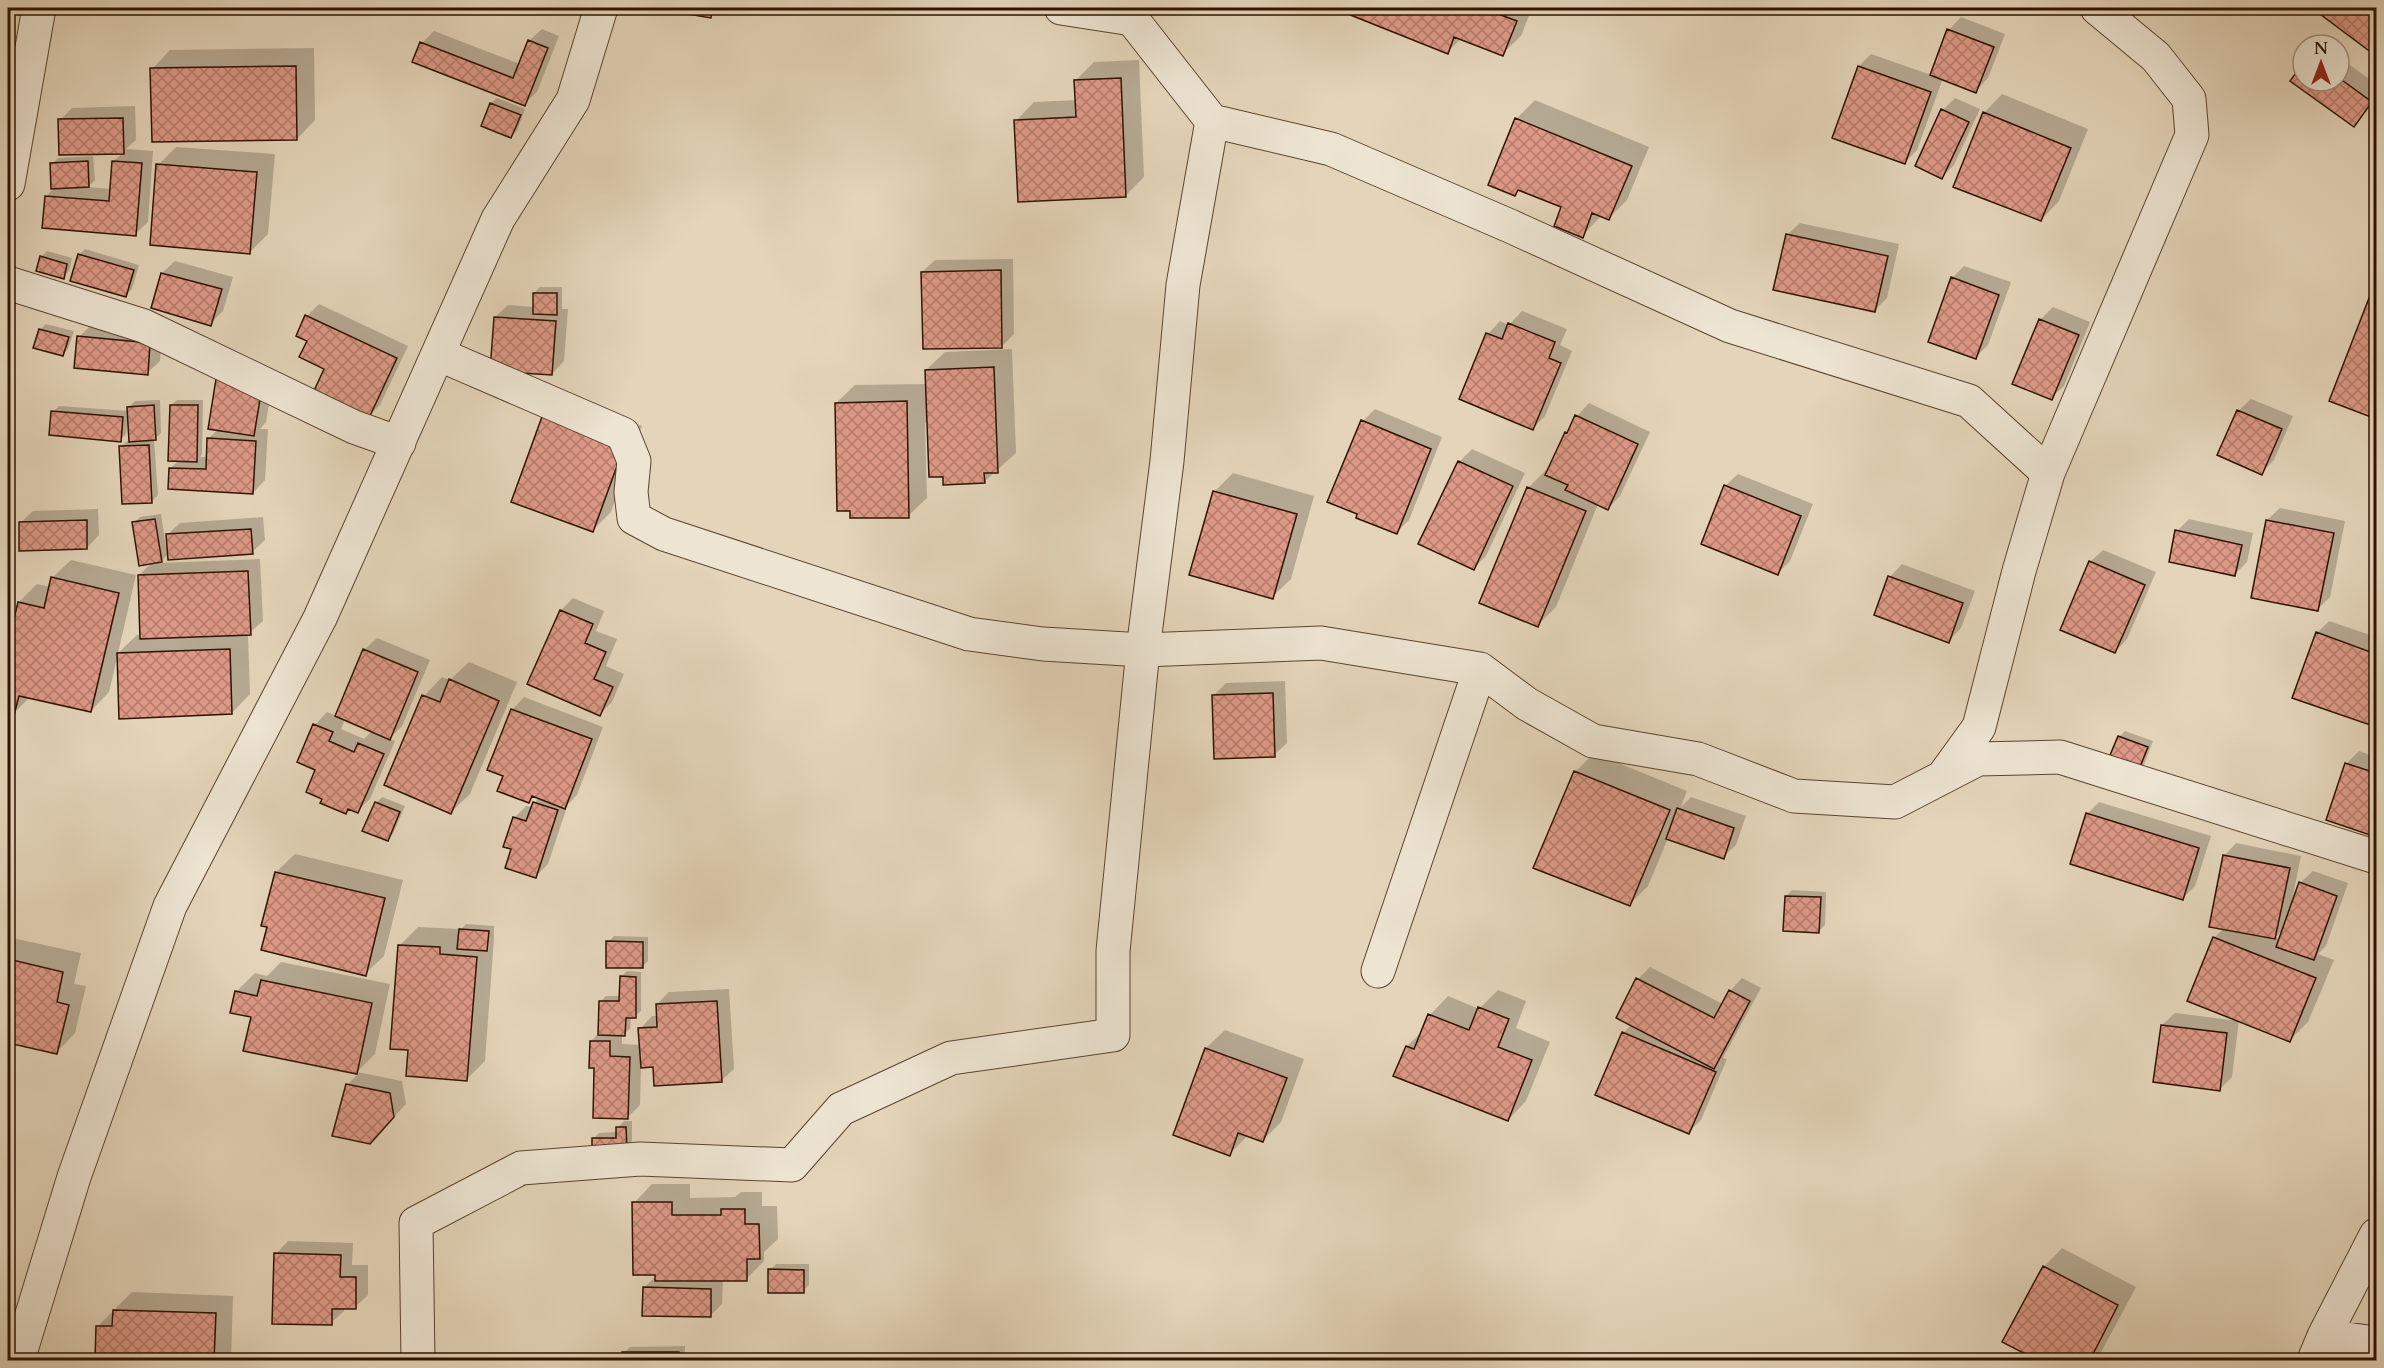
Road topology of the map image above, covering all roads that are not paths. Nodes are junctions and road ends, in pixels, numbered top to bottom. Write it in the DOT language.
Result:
graph roads {
  1 [pos="39,8"];
  2 [pos="601,8"];
  3 [pos="1061,8"];
  4 [pos="2097,8"];
  5 [pos="1212,121"];
  6 [pos="8,184"];
  7 [pos="8,283"];
  8 [pos="438,354"];
  9 [pos="399,443"];
  10 [pos="2048,473"];
  11 [pos="1143,650"];
  12 [pos="1480,669"];
  13 [pos="1943,777"];
  14 [pos="2376,857"];
  15 [pos="1378,971"];
  16 [pos="2376,1235"];
  17 [pos="2376,1343"];
  18 [pos="2319,1348"];
  19 [pos="18,1360"];
  20 [pos="418,1360"];
  1 -- 6 [label="street"];
  2 -- 8 [label="street"];
  3 -- 5 [label="street"];
  4 -- 10 [label="street"];
  5 -- 10 [label="street"];
  5 -- 11 [label="street"];
  7 -- 9 [label="street"];
  8 -- 9 [label="street"];
  8 -- 11 [label="street"];
  9 -- 19 [label="street"];
  10 -- 13 [label="street"];
  11 -- 12 [label="street"];
  11 -- 20 [label="street"];
  12 -- 13 [label="street"];
  12 -- 15 [label="street"];
  13 -- 14 [label="street"];
  16 -- 18 [label="street"];
  17 -- 18 [label="street"];
}
